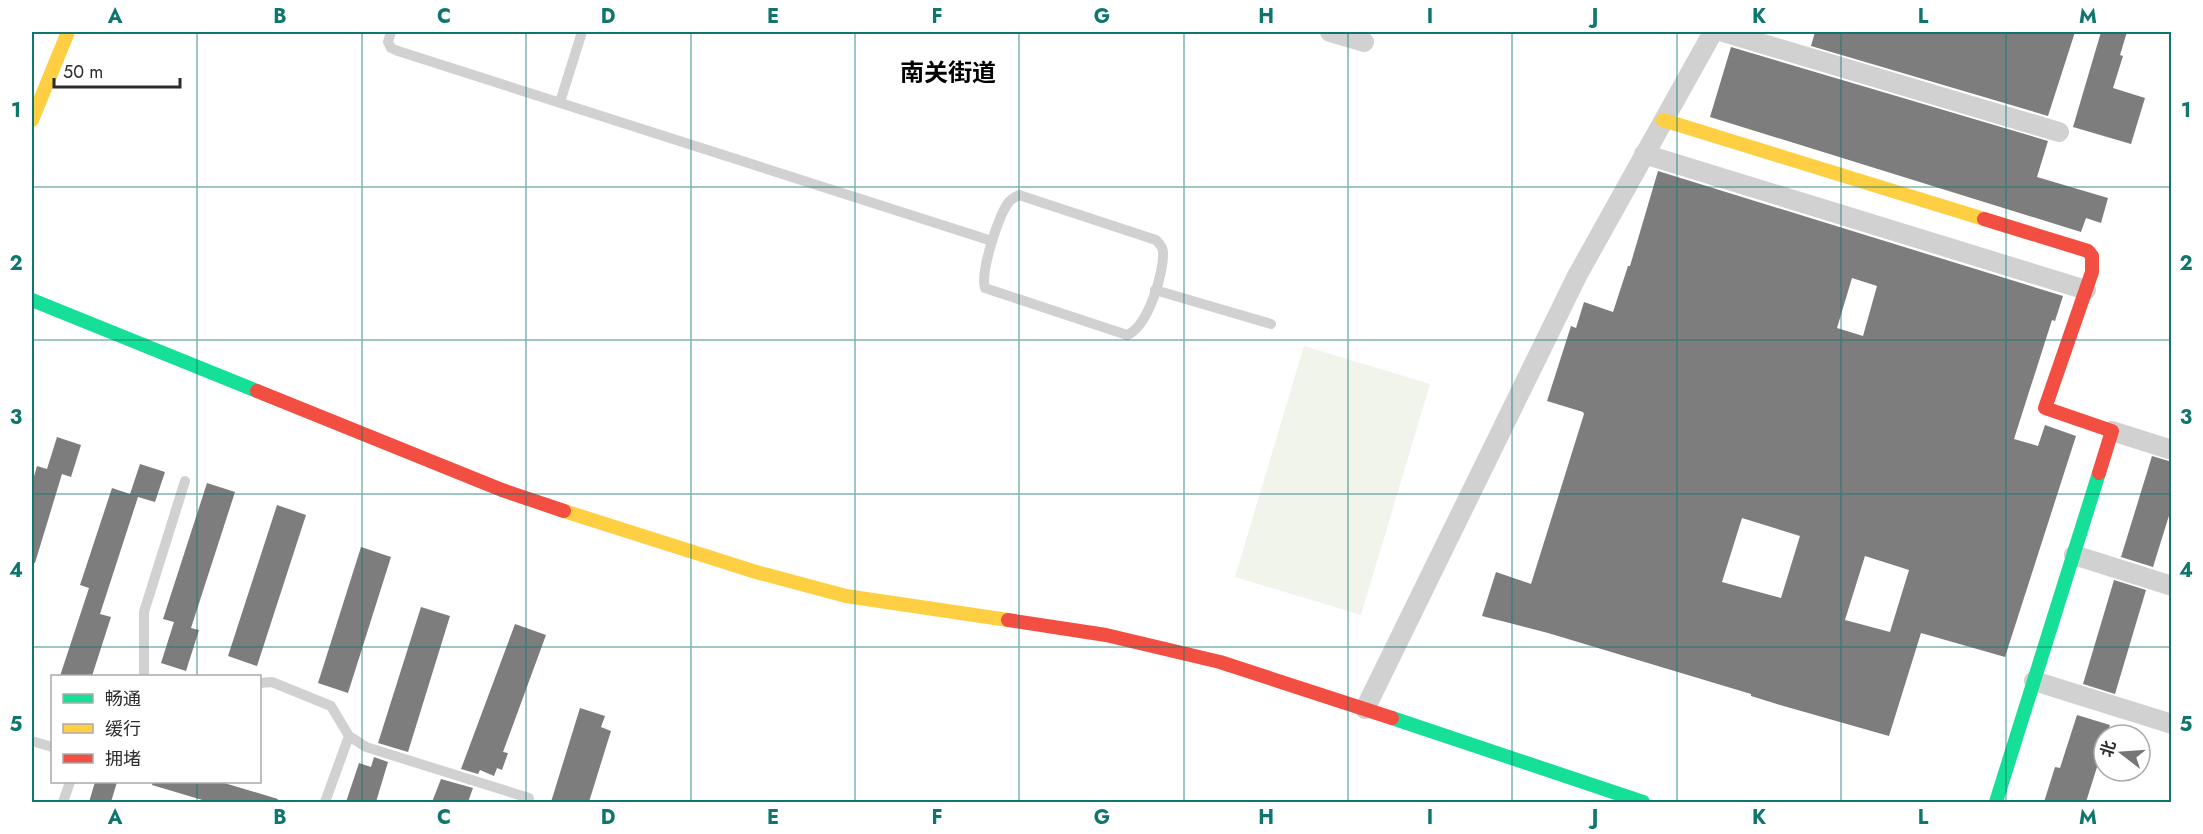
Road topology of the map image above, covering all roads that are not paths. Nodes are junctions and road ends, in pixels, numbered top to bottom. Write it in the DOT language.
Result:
graph roads {
  1 [pos="68,32"];
  2 [pos="391,32"];
  3 [pos="582,32"];
  4 [pos="1330,32"];
  5 [pos="1713,32"];
  6 [pos="1723,32"];
  7 [pos="1364,42"];
  8 [pos="560,102"];
  9 [pos="32,120"];
  10 [pos="1663,120"];
  11 [pos="2060,132"];
  12 [pos="1644,154"];
  13 [pos="992,241"];
  14 [pos="1155,290"];
  15 [pos="2086,290"];
  16 [pos="32,300"];
  17 [pos="1271,324"];
  18 [pos="2112,431"];
  19 [pos="2172,450"];
  20 [pos="184,481"];
  21 [pos="2073,555"];
  22 [pos="2171,584"];
  23 [pos="144,675"];
  24 [pos="2034,681"];
  25 [pos="261,683"];
  26 [pos="1365,709"];
  27 [pos="2172,724"];
  28 [pos="349,736"];
  29 [pos="32,741"];
  30 [pos="51,747"];
  31 [pos="70,783"];
  32 [pos="529,798"];
  33 [pos="63,802"];
  34 [pos="325,802"];
  35 [pos="1643,802"];
  36 [pos="1996,802"];
  1 -- 9 [label="street"];
  2 -- 8 [label="lane"];
  3 -- 8 [label="lane"];
  4 -- 7 [label="street"];
  5 -- 10 [label="street"];
  6 -- 11 [label="street"];
  8 -- 13 [label="lane"];
  10 -- 12 [label="street"];
  10 -- 15 [label="street"];
  12 -- 15 [label="street"];
  12 -- 26 [label="street"];
  13 -- 14 [label="lane"];
  13 -- 14 [label="lane"];
  14 -- 17 [label="lane"];
  15 -- 18 [label="street"];
  16 -- 26 [label="street"];
  18 -- 19 [label="street"];
  18 -- 21 [label="street"];
  20 -- 23 [label="lane"];
  21 -- 22 [label="street"];
  21 -- 24 [label="street"];
  24 -- 27 [label="street"];
  24 -- 36 [label="street"];
  25 -- 28 [label="lane"];
  26 -- 35 [label="street"];
  28 -- 32 [label="lane"];
  28 -- 34 [label="lane"];
  29 -- 30 [label="lane"];
  31 -- 33 [label="lane"];
}
